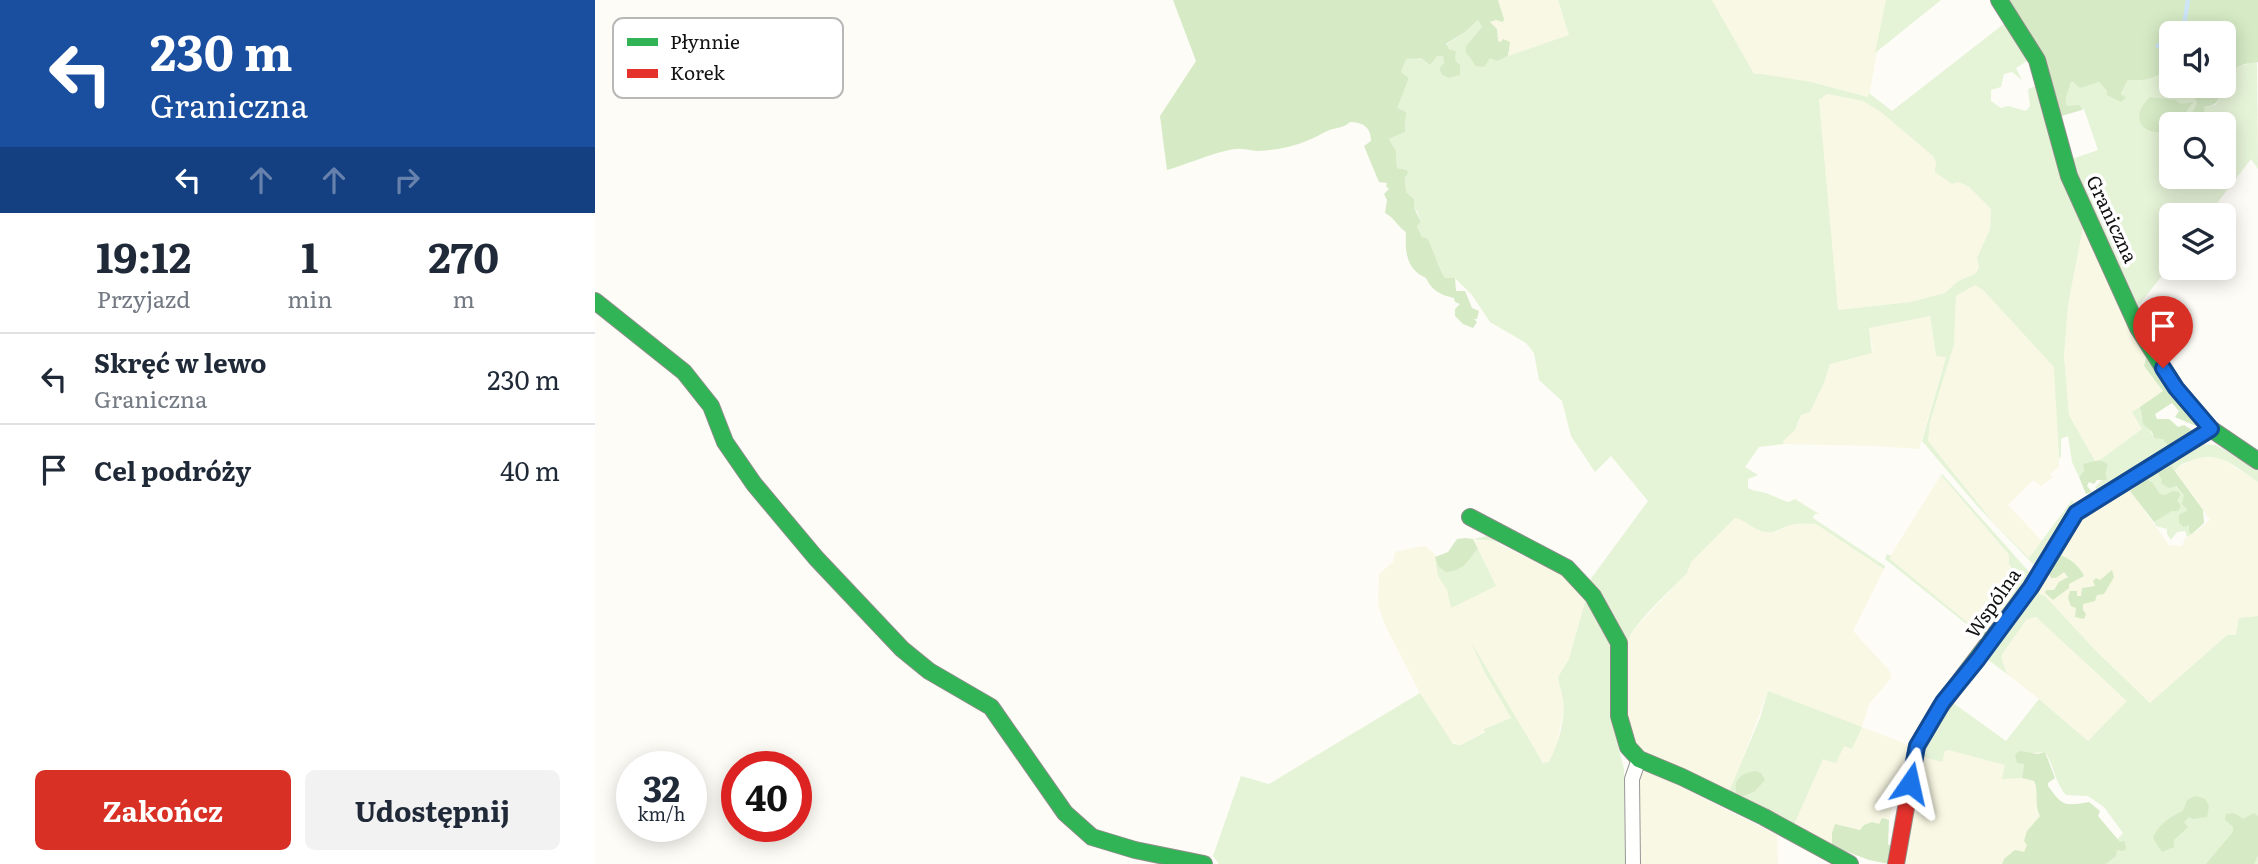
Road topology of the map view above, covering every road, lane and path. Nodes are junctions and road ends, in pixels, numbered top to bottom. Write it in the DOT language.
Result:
graph roads {
  1 [pos="1999,0"];
  2 [pos="595,301"];
  3 [pos="2211,429"];
  4 [pos="2258,461"];
  5 [pos="1470,517"];
  6 [pos="1639,760"];
  7 [pos="1204,864"];
  8 [pos="1633,864"];
  9 [pos="1850,864"];
  10 [pos="1896,864"];
  1 -- 3 [label="street, Graniczna"];
  2 -- 7 [label="street"];
  3 -- 4 [label="street, Graniczna"];
  3 -- 10 [label="street, Wspólna"];
  5 -- 6 [label="street"];
  6 -- 8 [label="street"];
  6 -- 9 [label="street"];
}
